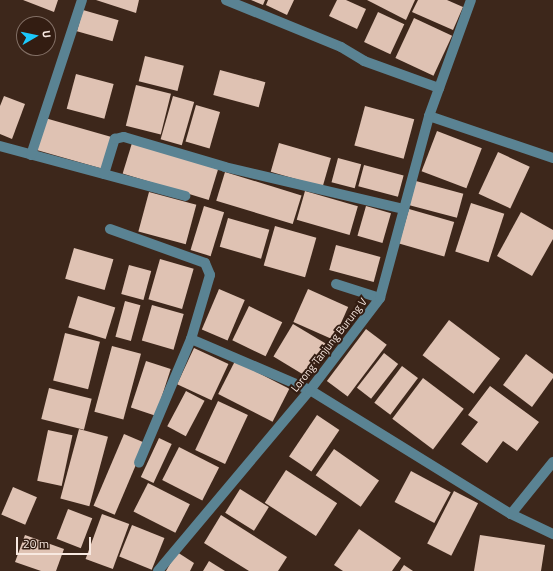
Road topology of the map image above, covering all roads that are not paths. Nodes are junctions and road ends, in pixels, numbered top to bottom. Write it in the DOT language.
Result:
graph roads {
  1 [pos="82,0"];
  2 [pos="226,0"];
  3 [pos="471,0"];
  4 [pos="439,88"];
  5 [pos="429,116"];
  6 [pos="0,146"];
  7 [pos="31,155"];
  8 [pos="553,158"];
  9 [pos="104,174"];
  10 [pos="185,196"];
  11 [pos="404,209"];
  12 [pos="110,229"];
  13 [pos="336,284"];
  14 [pos="380,298"];
  15 [pos="191,339"];
  16 [pos="310,390"];
  17 [pos="553,462"];
  18 [pos="139,463"];
  19 [pos="511,514"];
  20 [pos="553,534"];
  21 [pos="158,571"];
  1 -- 7 [label="street"];
  2 -- 4 [label="street"];
  3 -- 4 [label="street, Lorong Tanjung Burung V"];
  4 -- 5 [label="street, Lorong Tanjung Burung V"];
  5 -- 8 [label="street"];
  5 -- 11 [label="street, Lorong Tanjung Burung V"];
  6 -- 7 [label="street"];
  7 -- 9 [label="street"];
  9 -- 10 [label="street"];
  9 -- 11 [label="street"];
  11 -- 14 [label="street, Lorong Tanjung Burung V"];
  12 -- 15 [label="street"];
  13 -- 14 [label="street"];
  14 -- 16 [label="street, Lorong Tanjung Burung V"];
  15 -- 16 [label="street"];
  15 -- 18 [label="street"];
  16 -- 19 [label="street"];
  16 -- 21 [label="street, Lorong Tanjung Burung V"];
  17 -- 19 [label="street"];
  19 -- 20 [label="street"];
}
